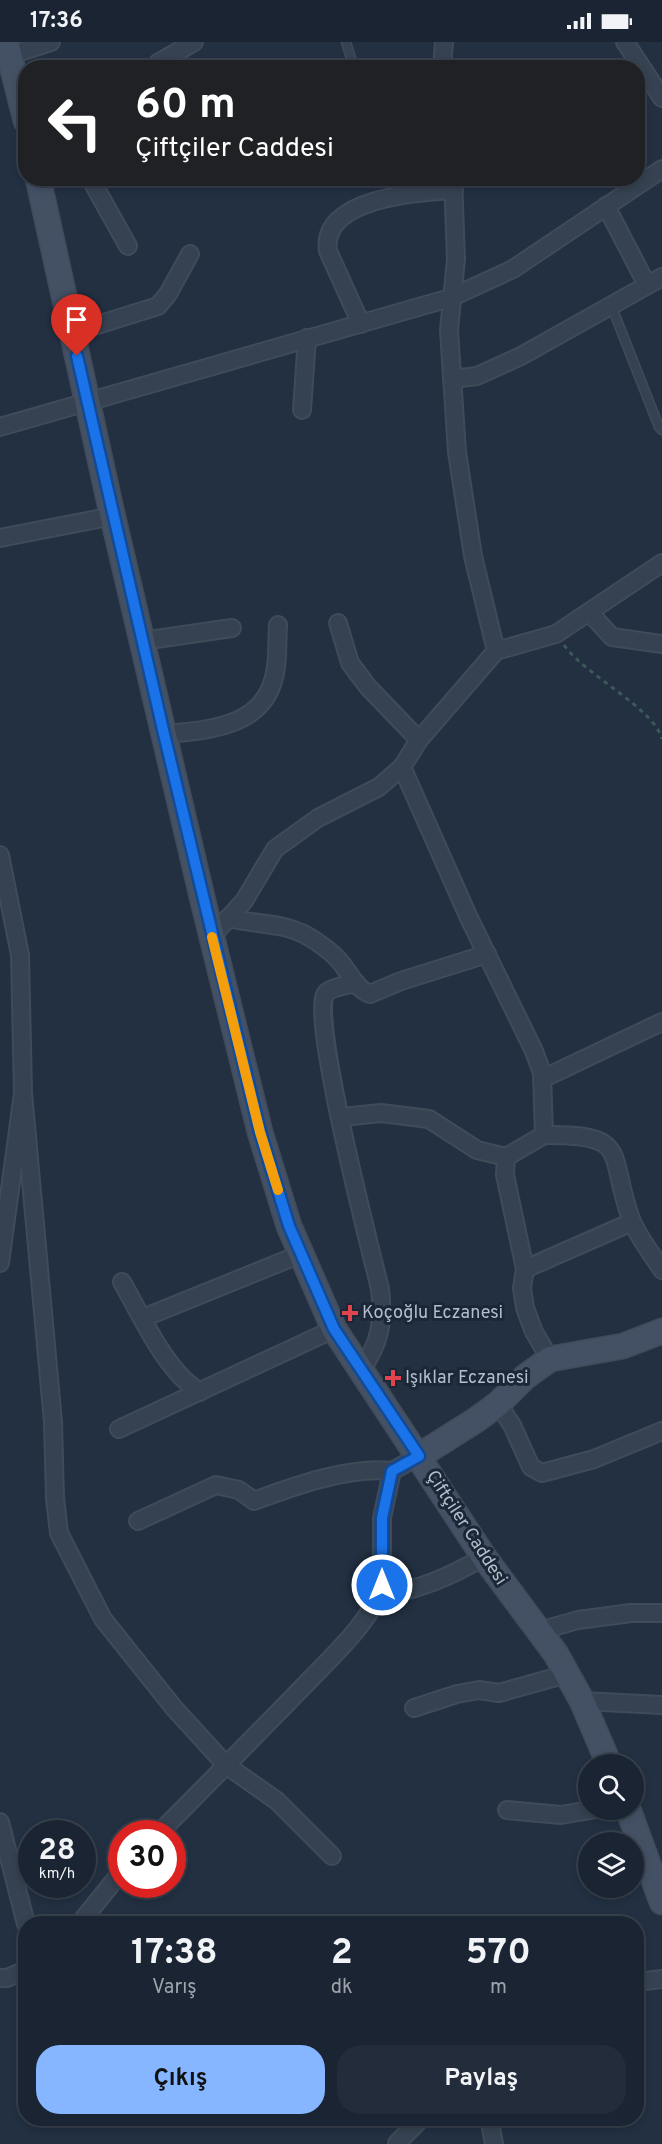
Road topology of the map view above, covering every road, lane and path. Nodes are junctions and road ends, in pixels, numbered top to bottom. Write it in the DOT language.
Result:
graph roads {
  1 [pos="51,42"];
  2 [pos="194,42"];
  3 [pos="346,42"];
  4 [pos="444,42"];
  5 [pos="625,42"];
  6 [pos="8,48"];
  7 [pos="163,60"];
  8 [pos="352,60"];
  9 [pos="443,60"];
  10 [pos="637,60"];
  11 [pos="645,73"];
  12 [pos="18,89"];
  13 [pos="662,99"];
  14 [pos="662,169"];
  15 [pos="645,180"];
  16 [pos="44,186"];
  17 [pos="94,186"];
  18 [pos="444,186"];
  19 [pos="454,186"];
  20 [pos="636,186"];
  21 [pos="606,206"];
  22 [pos="128,246"];
  23 [pos="190,254"];
  24 [pos="655,281"];
  25 [pos="450,298"];
  26 [pos="611,305"];
  27 [pos="361,324"];
  28 [pos="72,333"];
  29 [pos="307,338"];
  30 [pos="452,379"];
  31 [pos="88,402"];
  32 [pos="302,410"];
  33 [pos="0,427"];
  34 [pos="662,430"];
  35 [pos="113,516"];
  36 [pos="0,538"];
  37 [pos="662,563"];
  38 [pos="589,612"];
  39 [pos="338,623"];
  40 [pos="278,625"];
  41 [pos="232,628"];
  42 [pos="556,634"];
  43 [pos="142,641"];
  44 [pos="662,644"];
  45 [pos="496,651"];
  46 [pos="164,734"];
  47 [pos="662,736"];
  48 [pos="419,740"];
  49 [pos="402,767"];
  50 [pos="0,855"];
  51 [pos="228,918"];
  52 [pos="212,936"];
  53 [pos="487,954"];
  54 [pos="356,983"];
  55 [pos="662,1022"];
  56 [pos="542,1079"];
  57 [pos="23,1093"];
  58 [pos="342,1117"];
  59 [pos="544,1135"];
  60 [pos="506,1157"];
  61 [pos="632,1222"];
  62 [pos="301,1254"];
  63 [pos="0,1263"];
  64 [pos="525,1269"];
  65 [pos="662,1270"];
  66 [pos="122,1282"];
  67 [pos="143,1318"];
  68 [pos="334,1329"];
  69 [pos="660,1333"];
  70 [pos="550,1359"];
  71 [pos="361,1371"];
  72 [pos="200,1392"];
  73 [pos="498,1404"];
  74 [pos="119,1429"];
  75 [pos="662,1431"];
  76 [pos="419,1456"];
  77 [pos="392,1471"];
  78 [pos="138,1521"];
  79 [pos="484,1557"];
  80 [pos="380,1596"];
  81 [pos="662,1613"];
  82 [pos="539,1631"];
  83 [pos="567,1674"];
  84 [pos="582,1701"];
  85 [pos="662,1706"];
  86 [pos="414,1708"];
  87 [pos="605,1754"];
  88 [pos="226,1765"];
  89 [pos="507,1810"];
  90 [pos="578,1812"];
  91 [pos="172,1820"];
  92 [pos="632,1820"];
  93 [pos="0,1822"];
  94 [pos="332,1856"];
  95 [pos="108,1888"];
  96 [pos="662,1902"];
  97 [pos="24,1916"];
  98 [pos="86,1916"];
  99 [pos="18,1973"];
  100 [pos="0,1978"];
  101 [pos="662,1979"];
  102 [pos="644,1981"];
  103 [pos="414,2126"];
  104 [pos="491,2126"];
  105 [pos="397,2143"];
  106 [pos="494,2144"];
  1 -- 6 [label="street"];
  2 -- 7 [label="street"];
  3 -- 8 [label="lane"];
  4 -- 9 [label="street"];
  5 -- 10 [label="street"];
  6 -- 12 [label="street"];
  11 -- 13 [label="street"];
  14 -- 15 [label="street"];
  16 -- 28 [label="street, Çiftçiler Caddesi"];
  17 -- 22 [label="street"];
  18 -- 27 [label="street"];
  19 -- 25 [label="street"];
  20 -- 21 [label="street"];
  21 -- 24 [label="street"];
  21 -- 25 [label="street"];
  23 -- 28 [label="street"];
  24 -- 26 [label="street"];
  25 -- 27 [label="street"];
  25 -- 30 [label="street"];
  26 -- 30 [label="street"];
  26 -- 34 [label="lane"];
  27 -- 29 [label="street"];
  28 -- 31 [label="street, Çiftçiler Caddesi"];
  29 -- 31 [label="street"];
  29 -- 32 [label="street"];
  30 -- 45 [label="street"];
  31 -- 33 [label="street"];
  31 -- 35 [label="street, Çiftçiler Caddesi"];
  35 -- 36 [label="street"];
  35 -- 43 [label="street, Çiftçiler Caddesi"];
  37 -- 38 [label="street"];
  38 -- 42 [label="street"];
  38 -- 44 [label="street"];
  39 -- 48 [label="street"];
  40 -- 46 [label="street"];
  41 -- 43 [label="street"];
  42 -- 45 [label="street"];
  42 -- 47 [label="path"];
  43 -- 46 [label="street, Çiftçiler Caddesi"];
  45 -- 48 [label="street"];
  46 -- 52 [label="street, Çiftçiler Caddesi"];
  48 -- 49 [label="street"];
  49 -- 51 [label="street"];
  49 -- 53 [label="street"];
  50 -- 57 [label="street"];
  51 -- 52 [label="street"];
  51 -- 54 [label="street"];
  52 -- 62 [label="street, Çiftçiler Caddesi"];
  53 -- 54 [label="street"];
  53 -- 56 [label="street"];
  54 -- 58 [label="street"];
  55 -- 56 [label="street"];
  56 -- 59 [label="street"];
  57 -- 63 [label="street"];
  57 -- 88 [label="street"];
  58 -- 60 [label="street"];
  58 -- 71 [label="street"];
  59 -- 60 [label="street"];
  59 -- 61 [label="street"];
  60 -- 64 [label="street"];
  61 -- 64 [label="street"];
  61 -- 65 [label="street"];
  62 -- 67 [label="street"];
  62 -- 68 [label="street, Çiftçiler Caddesi"];
  64 -- 70 [label="street"];
  66 -- 67 [label="street"];
  67 -- 72 [label="street"];
  68 -- 71 [label="street, Çiftçiler Caddesi"];
  68 -- 72 [label="street"];
  69 -- 70 [label="street"];
  70 -- 73 [label="street"];
  71 -- 76 [label="street, Çiftçiler Caddesi"];
  72 -- 74 [label="street"];
  73 -- 75 [label="street"];
  73 -- 76 [label="street"];
  76 -- 77 [label="street"];
  76 -- 79 [label="street, Çiftçiler Caddesi"];
  77 -- 78 [label="street"];
  77 -- 80 [label="street"];
  79 -- 80 [label="street"];
  79 -- 82 [label="street, Çiftçiler Caddesi"];
  80 -- 88 [label="street"];
  81 -- 82 [label="street"];
  82 -- 83 [label="street, Çiftçiler Caddesi"];
  83 -- 84 [label="street, Çiftçiler Caddesi"];
  83 -- 86 [label="street"];
  84 -- 85 [label="street"];
  84 -- 87 [label="street, Çiftçiler Caddesi"];
  88 -- 91 [label="street"];
  88 -- 94 [label="street"];
  89 -- 90 [label="street"];
  92 -- 96 [label="street"];
  93 -- 97 [label="street"];
  95 -- 98 [label="street"];
  99 -- 100 [label="street"];
  101 -- 102 [label="street"];
  103 -- 105 [label="street"];
  104 -- 106 [label="street"];
}
